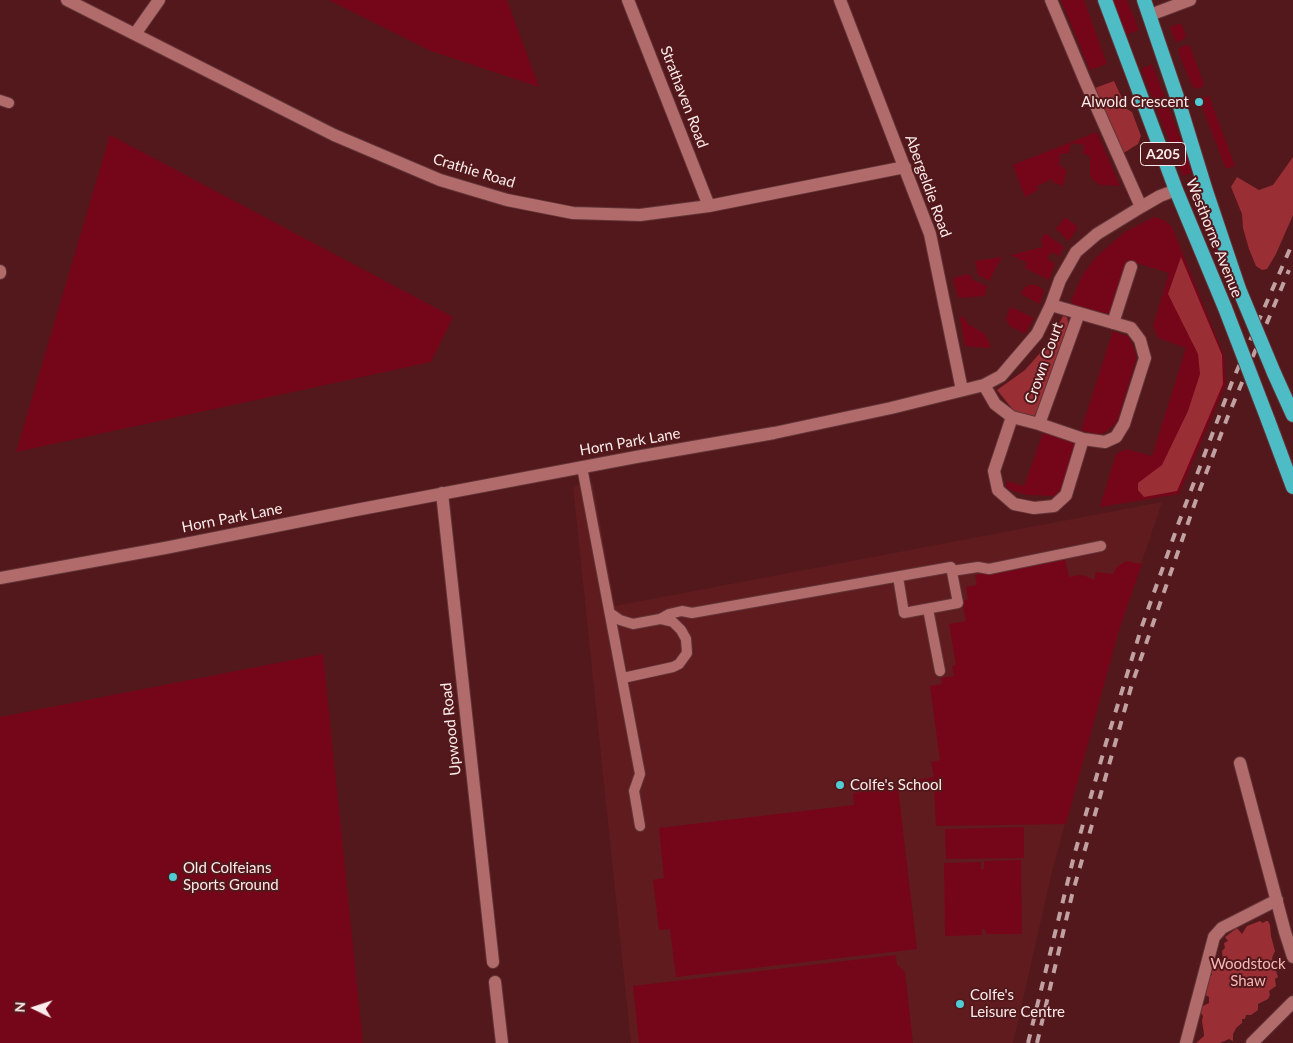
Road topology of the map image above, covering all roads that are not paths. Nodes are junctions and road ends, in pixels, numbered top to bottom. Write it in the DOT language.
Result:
graph roads {
  1 [pos="67,0"];
  2 [pos="159,0"];
  3 [pos="628,0"];
  4 [pos="840,0"];
  5 [pos="1051,0"];
  6 [pos="1105,0"];
  7 [pos="1144,0"];
  8 [pos="1190,0"];
  9 [pos="1150,15"];
  10 [pos="135,34"];
  11 [pos="905,166"];
  12 [pos="1176,190"];
  13 [pos="709,206"];
  14 [pos="1141,206"];
  15 [pos="1130,267"];
  16 [pos="1051,305"];
  17 [pos="1079,313"];
  18 [pos="1113,323"];
  19 [pos="984,385"];
  20 [pos="962,390"];
  21 [pos="1293,415"];
  22 [pos="1012,417"];
  23 [pos="1040,424"];
  24 [pos="1084,439"];
  25 [pos="582,467"];
  26 [pos="1293,487"];
  27 [pos="442,493"];
  28 [pos="1101,546"];
  29 [pos="952,572"];
  30 [pos="898,577"];
  31 [pos="0,578"];
  32 [pos="928,609"];
  33 [pos="610,613"];
  34 [pos="692,613"];
  35 [pos="660,619"];
  36 [pos="678,627"];
  37 [pos="940,671"];
  38 [pos="623,678"];
  39 [pos="1240,763"];
  40 [pos="640,826"];
  41 [pos="1277,900"];
  42 [pos="1293,956"];
  43 [pos="493,962"];
  44 [pos="495,982"];
  45 [pos="1293,1002"];
  46 [pos="502,1043"];
  47 [pos="1186,1043"];
  48 [pos="1252,1043"];
  1 -- 10 [label="street, Crathie Road"];
  2 -- 10 [label="street"];
  3 -- 13 [label="street, Strathaven Road"];
  4 -- 11 [label="street, Abergeldie Road"];
  5 -- 14 [label="street"];
  6 -- 12 [label="highway, Westhorne Avenue / A205"];
  7 -- 9 [label="highway, Westhorne Avenue / A205"];
  8 -- 9 [label="street"];
  9 -- 21 [label="highway, Westhorne Avenue / A205, bridge"];
  10 -- 13 [label="street, Crathie Road"];
  11 -- 13 [label="street, Crathie Road"];
  11 -- 20 [label="street, Abergeldie Road"];
  12 -- 14 [label="street, Horn Park Lane"];
  12 -- 26 [label="highway, Westhorne Avenue / A205, bridge"];
  14 -- 16 [label="street, Horn Park Lane"];
  15 -- 18 [label="street"];
  16 -- 17 [label="street, Crown Court"];
  16 -- 19 [label="street, Horn Park Lane"];
  17 -- 18 [label="street, Crown Court"];
  17 -- 23 [label="street, Crown Court"];
  18 -- 24 [label="street, Crown Court"];
  19 -- 20 [label="street, Horn Park Lane"];
  19 -- 22 [label="street, Crown Court"];
  20 -- 25 [label="street, Horn Park Lane"];
  22 -- 23 [label="street, Crown Court"];
  22 -- 24 [label="street, Crown Court"];
  23 -- 24 [label="street, Crown Court"];
  25 -- 27 [label="street, Horn Park Lane"];
  25 -- 33 [label="lane"];
  27 -- 31 [label="street, Horn Park Lane"];
  27 -- 43 [label="street, Upwood Road"];
  28 -- 29 [label="lane"];
  29 -- 30 [label="lane"];
  29 -- 32 [label="lane"];
  30 -- 32 [label="lane"];
  30 -- 34 [label="lane"];
  32 -- 37 [label="lane"];
  33 -- 35 [label="lane"];
  33 -- 38 [label="lane"];
  34 -- 35 [label="lane"];
  34 -- 36 [label="lane"];
  35 -- 36 [label="lane"];
  36 -- 38 [label="lane"];
  38 -- 40 [label="lane"];
  39 -- 41 [label="street"];
  41 -- 42 [label="street"];
  41 -- 47 [label="street"];
  44 -- 46 [label="street"];
  45 -- 48 [label="street"];
}
